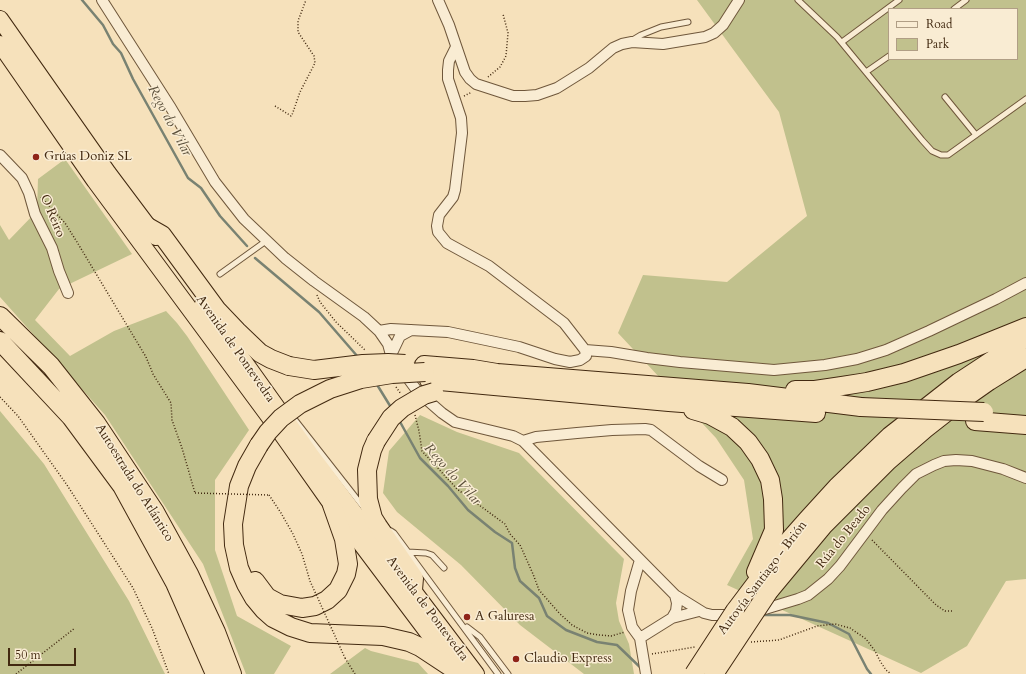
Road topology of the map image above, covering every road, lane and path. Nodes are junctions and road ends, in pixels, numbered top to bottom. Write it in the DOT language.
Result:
graph roads {
  1 [pos="102,0"];
  2 [pos="306,0"];
  3 [pos="438,0"];
  4 [pos="739,0"];
  5 [pos="798,0"];
  6 [pos="899,0"];
  7 [pos="966,0"];
  8 [pos="888,8"];
  9 [pos="888,8"];
  10 [pos="955,8"];
  11 [pos="503,14"];
  12 [pos="0,19"];
  13 [pos="688,22"];
  14 [pos="842,42"];
  15 [pos="627,43"];
  16 [pos="0,44"];
  17 [pos="456,47"];
  18 [pos="888,57"];
  19 [pos="866,72"];
  20 [pos="479,85"];
  21 [pos="945,97"];
  22 [pos="1026,99"];
  23 [pos="455,100"];
  24 [pos="275,106"];
  25 [pos="976,136"];
  26 [pos="0,155"];
  27 [pos="38,194"];
  28 [pos="148,227"];
  29 [pos="266,241"];
  30 [pos="220,274"];
  31 [pos="314,281"];
  32 [pos="1026,283"];
  33 [pos="68,293"];
  34 [pos="217,310"];
  35 [pos="0,316"];
  36 [pos="1026,327"];
  37 [pos="411,330"];
  38 [pos="379,331"];
  39 [pos="1026,338"];
  40 [pos="0,341"];
  41 [pos="586,350"];
  42 [pos="367,352"];
  43 [pos="391,355"];
  44 [pos="1026,358"];
  45 [pos="428,377"];
  46 [pos="492,379"];
  47 [pos="266,383"];
  48 [pos="395,386"];
  49 [pos="748,393"];
  50 [pos="402,396"];
  51 [pos="0,397"];
  52 [pos="669,402"];
  53 [pos="286,407"];
  54 [pos="860,411"];
  55 [pos="415,415"];
  56 [pos="1026,416"];
  57 [pos="979,417"];
  58 [pos="1026,425"];
  59 [pos="523,441"];
  60 [pos="262,448"];
  61 [pos="1026,478"];
  62 [pos="722,480"];
  63 [pos="332,504"];
  64 [pos="373,518"];
  65 [pos="865,533"];
  66 [pos="408,552"];
  67 [pos="640,560"];
  68 [pos="444,568"];
  69 [pos="414,590"];
  70 [pos="747,592"];
  71 [pos="675,595"];
  72 [pos="699,611"];
  73 [pos="952,612"];
  74 [pos="672,618"];
  75 [pos="460,622"];
  76 [pos="74,628"];
  77 [pos="638,635"];
  78 [pos="747,642"];
  79 [pos="697,646"];
  80 [pos="642,656"];
  81 [pos="458,673"];
  82 [pos="16,674"];
  83 [pos="170,674"];
  84 [pos="215,674"];
  85 [pos="232,674"];
  86 [pos="355,674"];
  87 [pos="476,674"];
  88 [pos="498,674"];
  89 [pos="508,674"];
  90 [pos="646,674"];
  91 [pos="694,674"];
  92 [pos="714,674"];
  93 [pos="891,674"];
  1 -- 29 [label="street"];
  2 -- 24 [label="path"];
  3 -- 17 [label="street"];
  4 -- 15 [label="street"];
  5 -- 14 [label="lane"];
  6 -- 8 [label="lane"];
  7 -- 10 [label="lane"];
  9 -- 14 [label="lane"];
  11 -- 20 [label="path"];
  12 -- 28 [label="highway, Avenida de Pontevedra"];
  13 -- 15 [label="lane"];
  14 -- 19 [label="lane"];
  15 -- 20 [label="street"];
  16 -- 63 [label="highway, Avenida de Pontevedra"];
  17 -- 20 [label="street"];
  17 -- 23 [label="street"];
  18 -- 19 [label="lane"];
  19 -- 25 [label="lane"];
  20 -- 23 [label="path"];
  21 -- 25 [label="lane"];
  22 -- 25 [label="lane"];
  23 -- 41 [label="street"];
  26 -- 33 [label="street, O Reiro"];
  27 -- 86 [label="path, bridge"];
  28 -- 34 [label="highway"];
  28 -- 69 [label="highway, Avenida de Pontevedra"];
  29 -- 30 [label="lane"];
  29 -- 31 [label="street"];
  31 -- 38 [label="street"];
  31 -- 42 [label="path"];
  32 -- 41 [label="street"];
  34 -- 45 [label="highway, bridge"];
  34 -- 47 [label="lane"];
  35 -- 85 [label="highway, Autoestrada do Atlántico"];
  36 -- 49 [label="highway"];
  37 -- 38 [label="street"];
  37 -- 41 [label="street"];
  37 -- 43 [label="street"];
  38 -- 43 [label="street"];
  39 -- 70 [label="highway, Autovía Santiago - Brión"];
  40 -- 84 [label="highway, Autoestrada do Atlántico"];
  43 -- 59 [label="street"];
  44 -- 92 [label="highway, Autovía Santiago - Brión, bridge"];
  45 -- 46 [label="highway"];
  45 -- 46 [label="highway"];
  45 -- 60 [label="highway"];
  45 -- 64 [label="highway, bridge"];
  46 -- 49 [label="highway"];
  46 -- 52 [label="highway"];
  48 -- 50 [label="path"];
  49 -- 54 [label="highway"];
  51 -- 83 [label="path"];
  52 -- 54 [label="highway"];
  52 -- 70 [label="highway"];
  53 -- 64 [label="lane"];
  54 -- 57 [label="highway, bridge"];
  55 -- 77 [label="path"];
  56 -- 57 [label="highway"];
  57 -- 58 [label="highway"];
  59 -- 62 [label="street"];
  59 -- 67 [label="street, Rúa do Beado"];
  60 -- 63 [label="highway"];
  60 -- 81 [label="highway"];
  61 -- 65 [label="street, Rúa do Beado"];
  63 -- 81 [label="highway, Avenida de Pontevedra"];
  64 -- 66 [label="lane"];
  64 -- 69 [label="highway"];
  65 -- 72 [label="street, Rúa do Beado"];
  65 -- 73 [label="path"];
  66 -- 68 [label="lane"];
  66 -- 75 [label="lane"];
  67 -- 71 [label="street, Rúa do Beado"];
  67 -- 77 [label="street"];
  69 -- 87 [label="highway, Avenida de Pontevedra"];
  70 -- 91 [label="highway, Autovía Santiago - Brión, bridge"];
  71 -- 72 [label="street, Rúa do Beado"];
  71 -- 74 [label="street"];
  72 -- 74 [label="street"];
  74 -- 77 [label="street"];
  75 -- 88 [label="lane"];
  75 -- 89 [label="lane"];
  76 -- 82 [label="path"];
  77 -- 80 [label="street"];
  78 -- 93 [label="path"];
  79 -- 80 [label="path"];
  80 -- 90 [label="street"];
}
